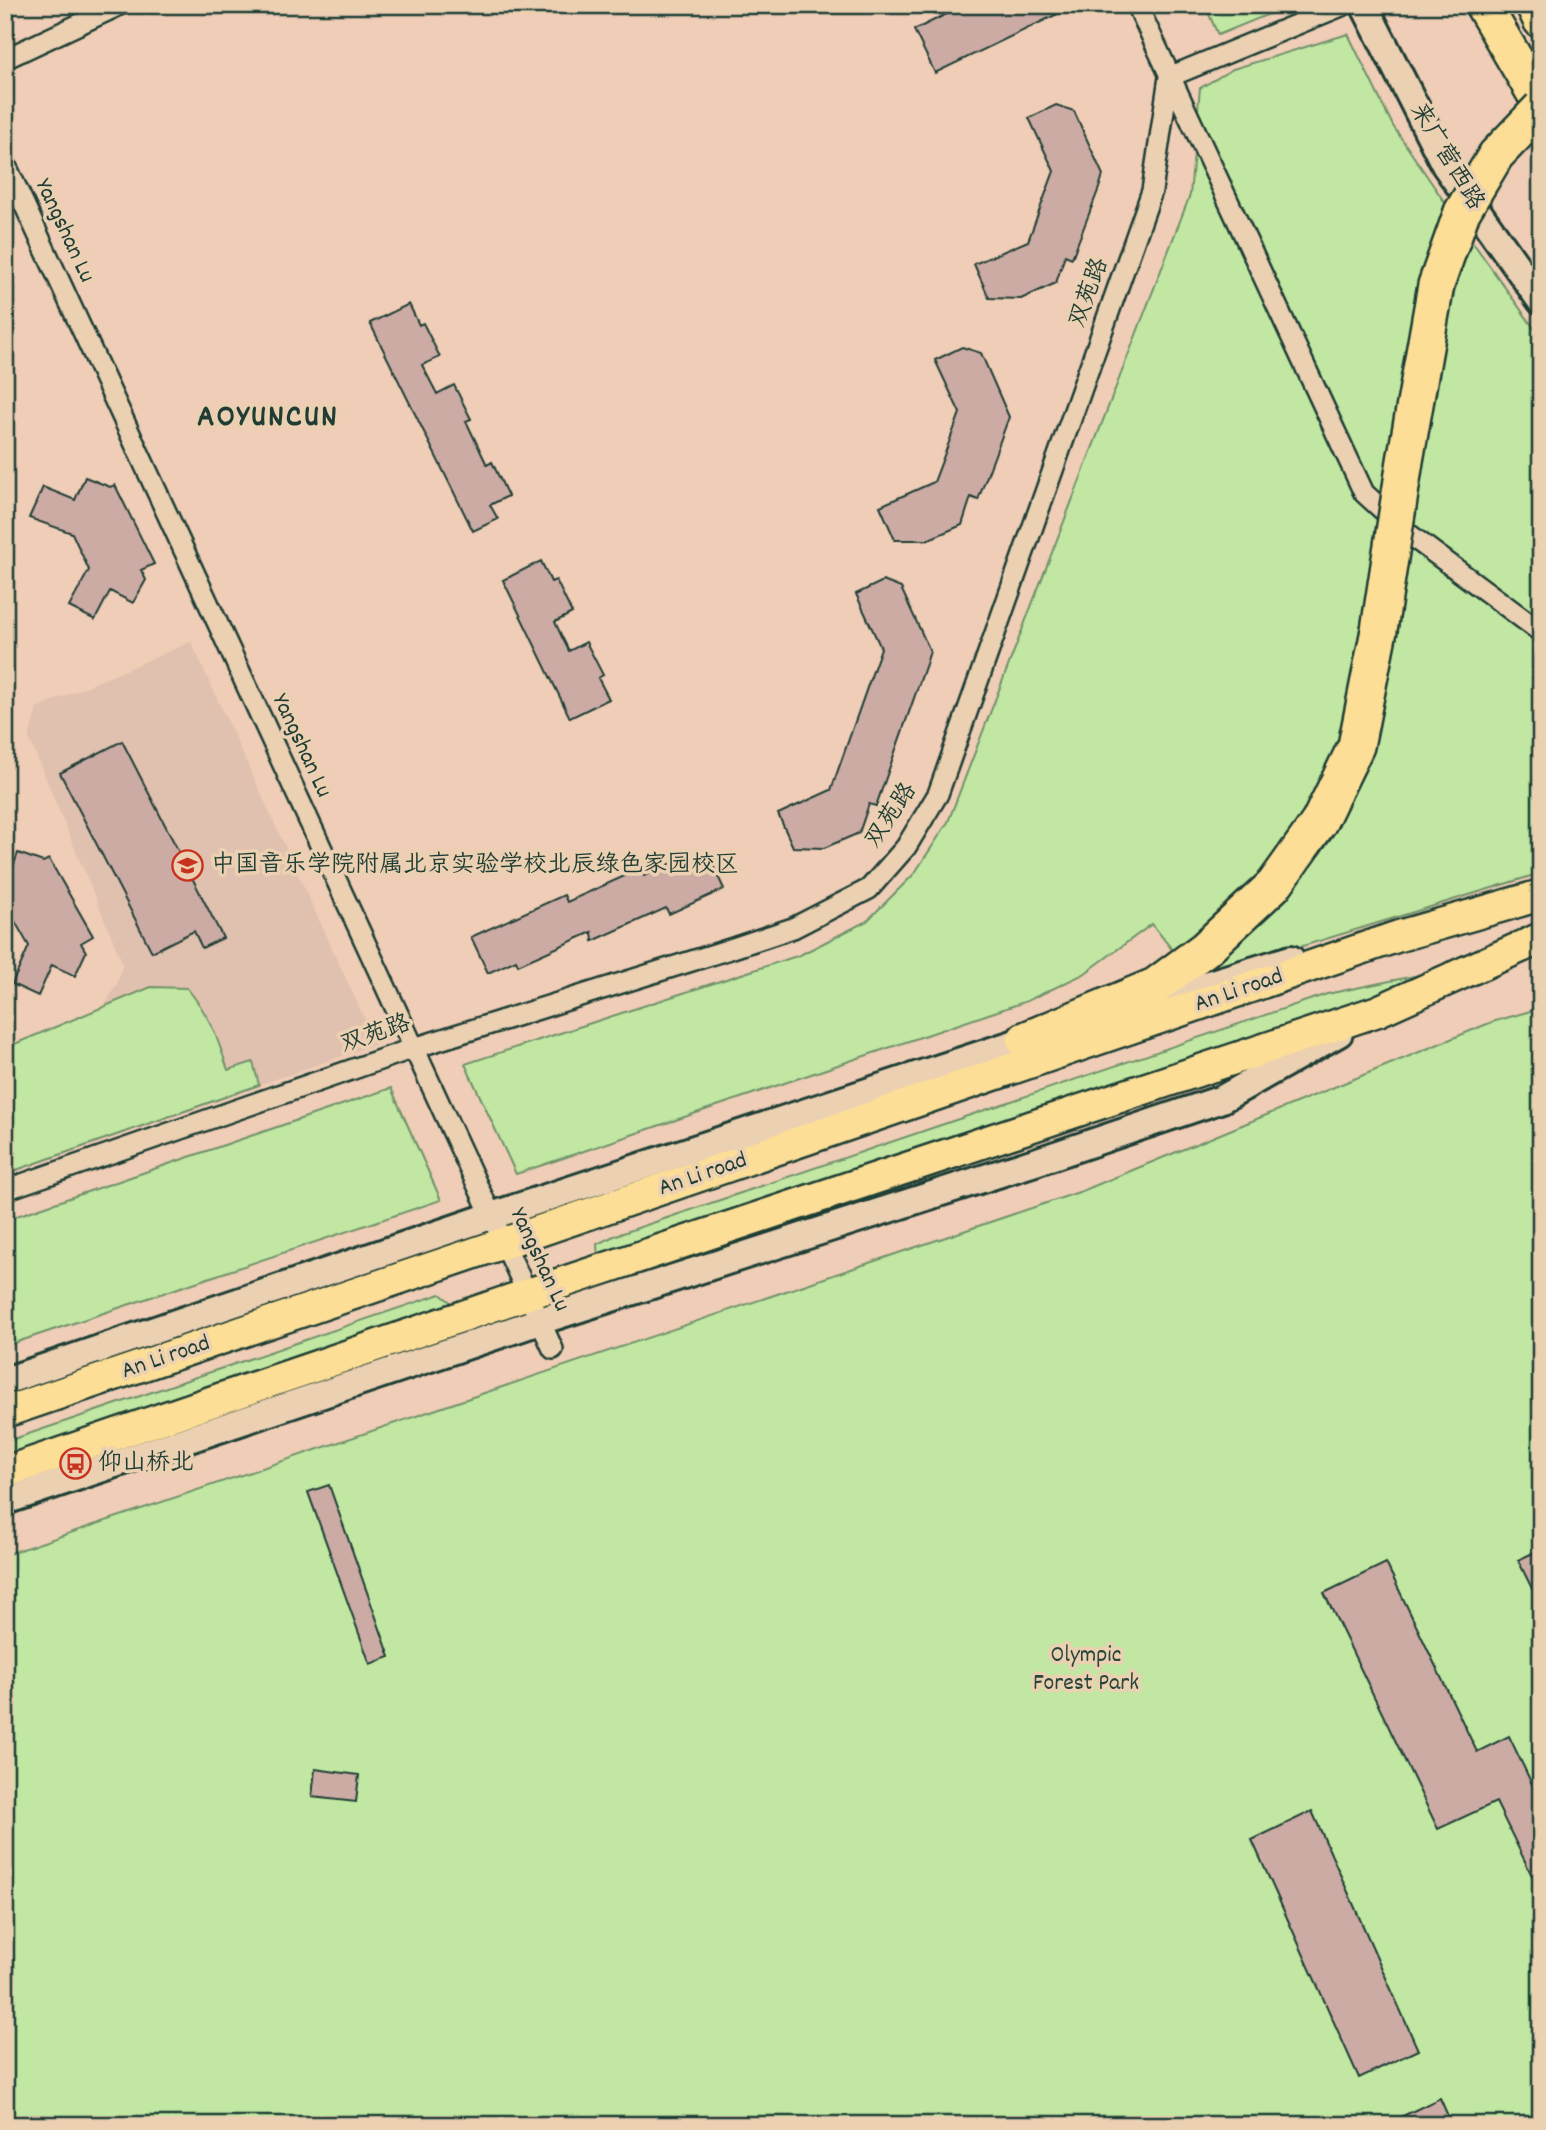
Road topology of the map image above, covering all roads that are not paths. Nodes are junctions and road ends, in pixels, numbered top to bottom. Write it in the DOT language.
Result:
graph roads {
  1 [pos="120,5"];
  2 [pos="1137,5"];
  3 [pos="1344,5"];
  4 [pos="1364,5"];
  5 [pos="1483,5"];
  6 [pos="1534,5"];
  7 [pos="1541,20"];
  8 [pos="5,59"];
  9 [pos="1169,76"];
  10 [pos="1541,106"];
  11 [pos="5,163"];
  12 [pos="1541,301"];
  13 [pos="1541,632"];
  14 [pos="1541,895"];
  15 [pos="1399,936"];
  16 [pos="1541,938"];
  17 [pos="1378,1012"];
  18 [pos="1025,1040"];
  19 [pos="414,1048"];
  20 [pos="5,1190"];
  21 [pos="491,1216"];
  22 [pos="504,1243"];
  23 [pos="528,1294"];
  24 [pos="540,1321"];
  25 [pos="553,1349"];
  26 [pos="5,1381"];
  27 [pos="5,1412"];
  28 [pos="5,1472"];
  29 [pos="5,1501"];
  1 -- 8 [label="street"];
  2 -- 9 [label="street"];
  3 -- 9 [label="street"];
  4 -- 12 [label="street, 来广营西路"];
  5 -- 10 [label="highway"];
  6 -- 7 [label="highway"];
  9 -- 13 [label="street"];
  9 -- 19 [label="street, 双苑路"];
  10 -- 18 [label="highway, bridge"];
  11 -- 19 [label="street, Yangshan Lu"];
  14 -- 15 [label="main road, An Li road"];
  15 -- 18 [label="street, An Li road"];
  15 -- 22 [label="main road, An Li road"];
  16 -- 17 [label="main road"];
  17 -- 23 [label="main road"];
  17 -- 24 [label="street"];
  18 -- 21 [label="street, An Li road"];
  19 -- 20 [label="street, 双苑路"];
  19 -- 21 [label="street, Yangshan Lu"];
  21 -- 22 [label="street, Yangshan Lu"];
  21 -- 26 [label="street, An Li road"];
  22 -- 23 [label="street, Yangshan Lu"];
  22 -- 27 [label="main road, An Li road"];
  23 -- 24 [label="street, Yangshan Lu"];
  23 -- 28 [label="main road"];
  24 -- 25 [label="street, Yangshan Lu"];
  24 -- 29 [label="street"];
}
